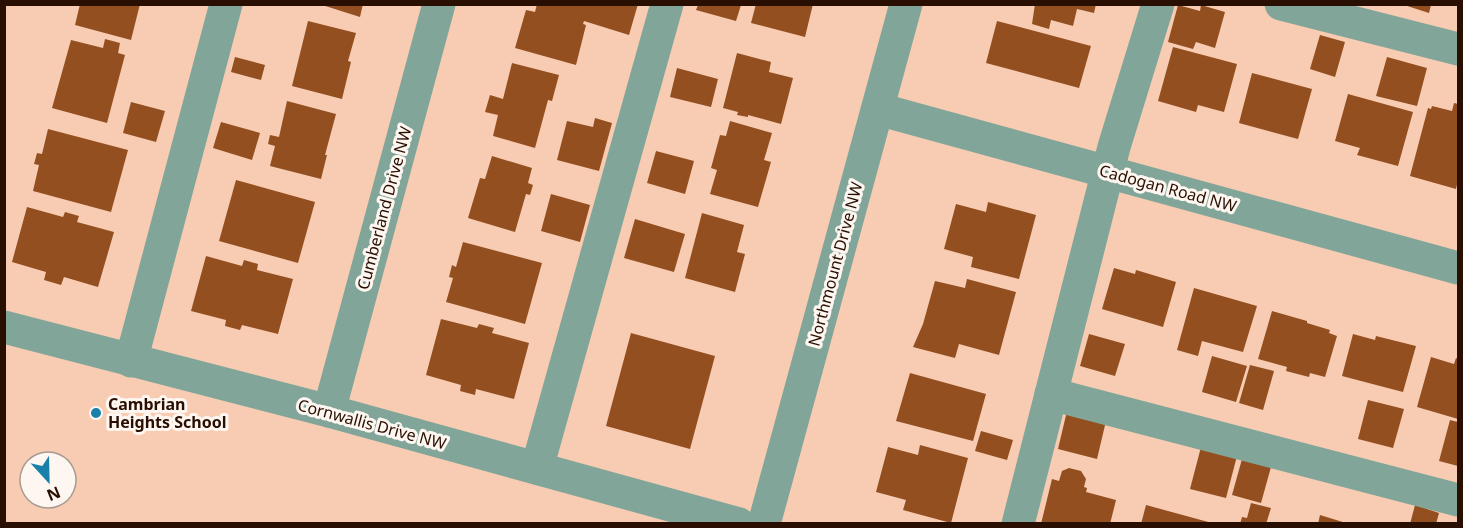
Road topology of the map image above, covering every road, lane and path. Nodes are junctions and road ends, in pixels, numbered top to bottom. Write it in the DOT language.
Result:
graph roads {
  1 [pos="226,4"];
  2 [pos="439,4"];
  3 [pos="667,4"];
  4 [pos="906,4"];
  5 [pos="1158,4"];
  6 [pos="1281,4"];
  7 [pos="1458,49"];
  8 [pos="878,109"];
  9 [pos="1107,172"];
  10 [pos="1458,268"];
  11 [pos="4,327"];
  12 [pos="131,361"];
  13 [pos="1051,394"];
  14 [pos="329,411"];
  15 [pos="537,468"];
  16 [pos="1458,500"];
  17 [pos="739,524"];
  18 [pos="764,524"];
  19 [pos="1018,524"];
  1 -- 12 [label="street"];
  2 -- 14 [label="street, Cumberland Drive NW"];
  3 -- 15 [label="street"];
  4 -- 8 [label="street, Northmount Drive NW"];
  5 -- 9 [label="street"];
  6 -- 7 [label="street"];
  8 -- 9 [label="street, Cadogan Road NW"];
  8 -- 18 [label="street, Northmount Drive NW"];
  9 -- 10 [label="street, Cadogan Road NW"];
  9 -- 13 [label="street"];
  11 -- 12 [label="street, Cornwallis Drive NW"];
  12 -- 14 [label="street, Cornwallis Drive NW"];
  13 -- 16 [label="street"];
  13 -- 19 [label="street"];
  14 -- 15 [label="street, Cornwallis Drive NW"];
  15 -- 17 [label="street, Cornwallis Drive NW"];
}
